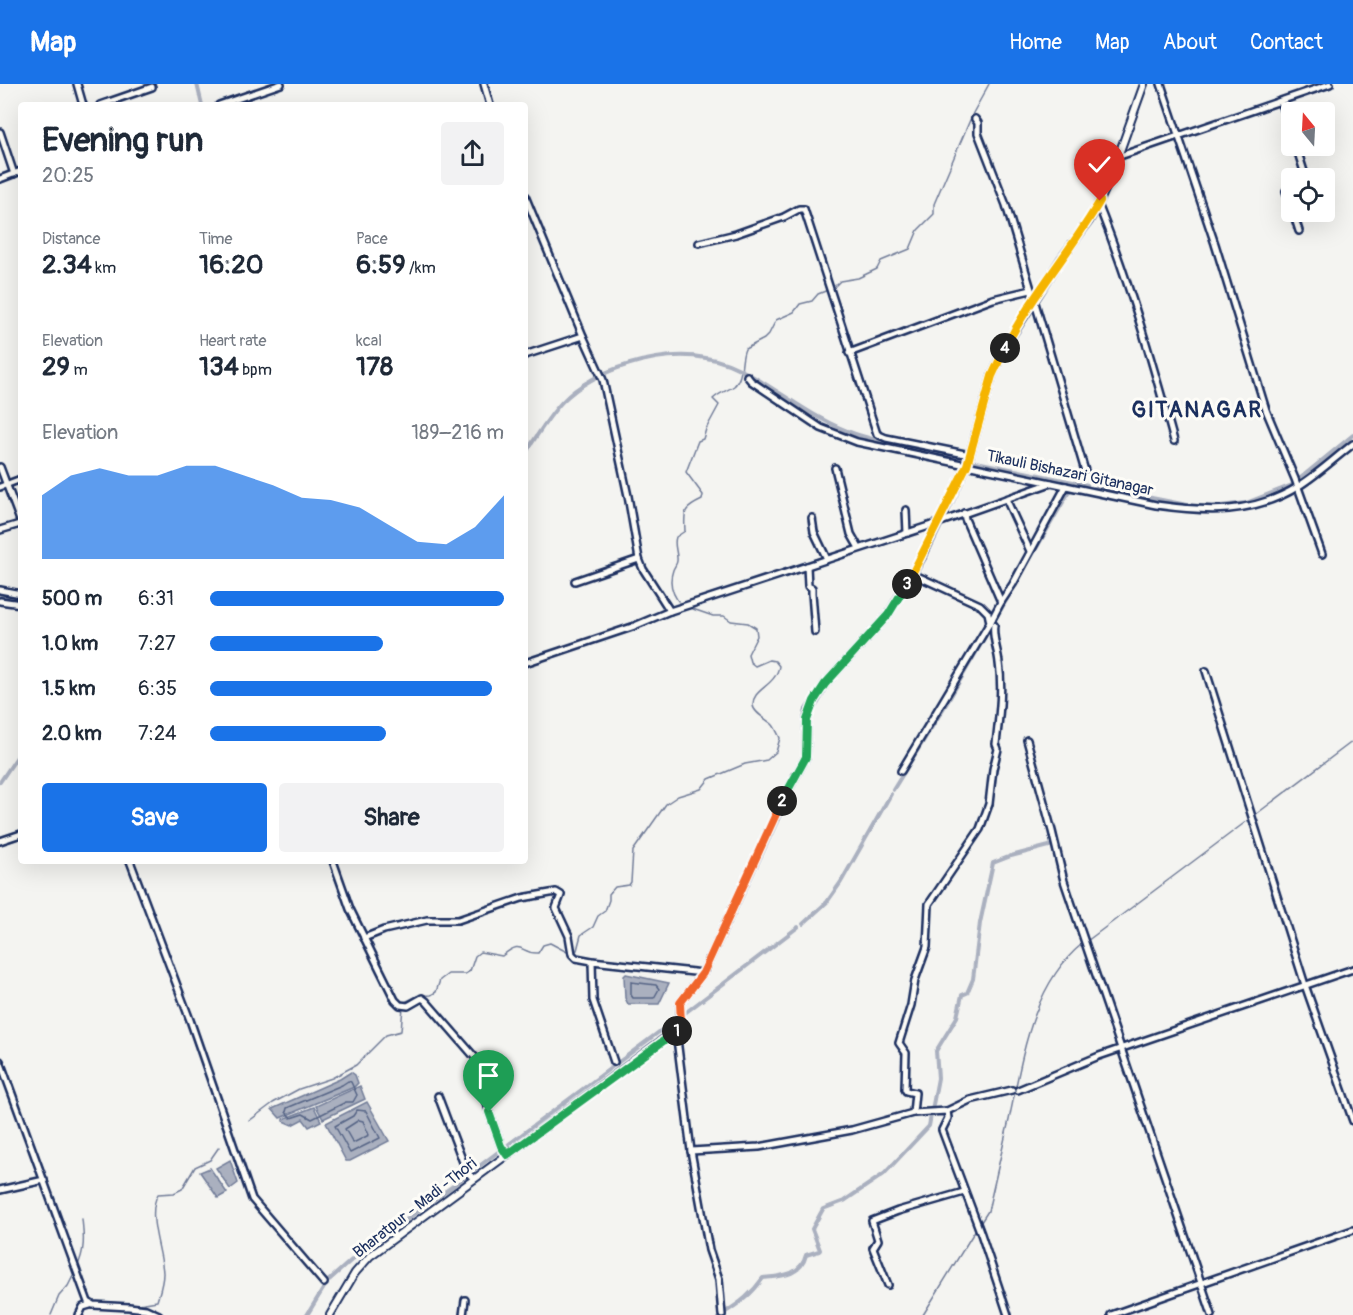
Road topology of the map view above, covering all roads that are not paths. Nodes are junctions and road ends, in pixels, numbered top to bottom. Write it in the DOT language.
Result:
graph roads {
  1 [pos="77,84"];
  2 [pos="281,84"];
  3 [pos="484,84"];
  4 [pos="1144,84"];
  5 [pos="1161,84"];
  6 [pos="1329,84"];
  7 [pos="274,85"];
  8 [pos="152,87"];
  9 [pos="1280,101"];
  10 [pos="82,102"];
  11 [pos="109,102"];
  12 [pos="227,102"];
  13 [pos="489,102"];
  14 [pos="975,119"];
  15 [pos="0,132"];
  16 [pos="1179,136"];
  17 [pos="1117,157"];
  18 [pos="18,172"];
  19 [pos="14,174"];
  20 [pos="0,179"];
  21 [pos="528,203"];
  22 [pos="1098,204"];
  23 [pos="1296,222"];
  24 [pos="1299,231"];
  25 [pos="699,243"];
  26 [pos="1031,290"];
  27 [pos="1034,300"];
  28 [pos="584,336"];
  29 [pos="849,353"];
  30 [pos="528,355"];
  31 [pos="747,376"];
  32 [pos="1174,441"];
  33 [pos="1353,444"];
  34 [pos="968,461"];
  35 [pos="0,467"];
  36 [pos="835,468"];
  37 [pos="1085,471"];
  38 [pos="18,480"];
  39 [pos="1053,483"];
  40 [pos="1297,484"];
  41 [pos="3,486"];
  42 [pos="1066,486"];
  43 [pos="1006,499"];
  44 [pos="906,510"];
  45 [pos="964,513"];
  46 [pos="18,518"];
  47 [pos="812,518"];
  48 [pos="938,523"];
  49 [pos="18,525"];
  50 [pos="0,530"];
  51 [pos="908,533"];
  52 [pos="859,548"];
  53 [pos="1030,550"];
  54 [pos="1322,554"];
  55 [pos="639,559"];
  56 [pos="827,559"];
  57 [pos="807,566"];
  58 [pos="913,574"];
  59 [pos="575,581"];
  60 [pos="0,590"];
  61 [pos="18,593"];
  62 [pos="0,601"];
  63 [pos="1001,602"];
  64 [pos="18,604"];
  65 [pos="670,611"];
  66 [pos="993,622"];
  67 [pos="815,632"];
  68 [pos="528,662"];
  69 [pos="1206,671"];
  70 [pos="1027,740"];
  71 [pos="902,771"];
  72 [pos="18,835"];
  73 [pos="0,841"];
  74 [pos="131,864"];
  75 [pos="334,864"];
  76 [pos="364,938"];
  77 [pos="592,961"];
  78 [pos="1353,969"];
  79 [pos="703,973"];
  80 [pos="1305,985"];
  81 [pos="676,1031"];
  82 [pos="1122,1050"];
  83 [pos="0,1061"];
  84 [pos="614,1062"];
  85 [pos="438,1096"];
  86 [pos="947,1111"];
  87 [pos="914,1113"];
  88 [pos="1353,1121"];
  89 [pos="691,1151"];
  90 [pos="507,1155"];
  91 [pos="474,1179"];
  92 [pos="44,1180"];
  93 [pos="0,1190"];
  94 [pos="964,1192"];
  95 [pos="1353,1230"];
  96 [pos="324,1283"];
  97 [pos="1201,1283"];
  98 [pos="888,1285"];
  99 [pos="465,1300"];
  100 [pos="90,1305"];
  101 [pos="79,1315"];
  102 [pos="159,1315"];
  103 [pos="330,1315"];
  104 [pos="463,1315"];
  105 [pos="722,1315"];
  106 [pos="1008,1315"];
  107 [pos="1111,1315"];
  108 [pos="1212,1315"];
  1 -- 10 [label="street"];
  2 -- 7 [label="street"];
  3 -- 13 [label="street"];
  4 -- 17 [label="main road"];
  5 -- 16 [label="street"];
  6 -- 9 [label="street"];
  7 -- 12 [label="street"];
  8 -- 11 [label="street"];
  9 -- 16 [label="street"];
  14 -- 26 [label="street"];
  15 -- 19 [label="street"];
  16 -- 17 [label="street"];
  16 -- 40 [label="street"];
  17 -- 22 [label="main road"];
  18 -- 19 [label="street"];
  19 -- 20 [label="street"];
  21 -- 28 [label="street"];
  22 -- 27 [label="main road"];
  22 -- 32 [label="street"];
  23 -- 24 [label="street"];
  25 -- 29 [label="street"];
  26 -- 27 [label="street"];
  26 -- 29 [label="street"];
  27 -- 34 [label="main road"];
  27 -- 37 [label="street"];
  28 -- 30 [label="street"];
  28 -- 55 [label="street"];
  29 -- 34 [label="street"];
  31 -- 34 [label="street, Tikauli Bishazari Gitanagar"];
  33 -- 40 [label="street, Tikauli Bishazari Gitanagar"];
  34 -- 39 [label="street, Tikauli Bishazari Gitanagar"];
  34 -- 48 [label="main road"];
  35 -- 41 [label="street"];
  36 -- 52 [label="street"];
  38 -- 41 [label="street"];
  39 -- 42 [label="street, Tikauli Bishazari Gitanagar"];
  39 -- 43 [label="street"];
  40 -- 42 [label="street, Tikauli Bishazari Gitanagar"];
  40 -- 54 [label="street"];
  41 -- 46 [label="street"];
  42 -- 53 [label="street"];
  43 -- 45 [label="street"];
  43 -- 53 [label="street"];
  44 -- 51 [label="street"];
  45 -- 48 [label="street"];
  45 -- 63 [label="street"];
  47 -- 56 [label="street"];
  48 -- 51 [label="street"];
  48 -- 58 [label="main road"];
  49 -- 50 [label="street"];
  51 -- 52 [label="street"];
  52 -- 56 [label="street"];
  53 -- 63 [label="street"];
  55 -- 59 [label="street"];
  55 -- 65 [label="street"];
  56 -- 57 [label="street"];
  57 -- 65 [label="street"];
  57 -- 67 [label="street"];
  58 -- 66 [label="street"];
  58 -- 79 [label="main road"];
  60 -- 61 [label="street"];
  62 -- 64 [label="street"];
  63 -- 66 [label="street"];
  65 -- 68 [label="street"];
  66 -- 71 [label="street"];
  66 -- 87 [label="street"];
  69 -- 80 [label="street"];
  70 -- 82 [label="street"];
  72 -- 73 [label="street"];
  74 -- 96 [label="street"];
  75 -- 76 [label="street"];
  76 -- 77 [label="street"];
  76 -- 90 [label="street"];
  77 -- 79 [label="street"];
  77 -- 84 [label="street"];
  78 -- 80 [label="street"];
  79 -- 81 [label="main road"];
  80 -- 82 [label="street"];
  80 -- 88 [label="street"];
  81 -- 89 [label="street"];
  81 -- 90 [label="main road, Bharatpur - Madi -Thori"];
  82 -- 86 [label="street"];
  82 -- 97 [label="street"];
  83 -- 92 [label="street"];
  85 -- 91 [label="street"];
  86 -- 87 [label="street"];
  86 -- 94 [label="street"];
  87 -- 89 [label="street"];
  89 -- 105 [label="street"];
  90 -- 91 [label="main road, Bharatpur - Madi -Thori"];
  91 -- 103 [label="main road, Bharatpur - Madi -Thori"];
  92 -- 93 [label="street"];
  92 -- 100 [label="street"];
  94 -- 98 [label="street"];
  94 -- 106 [label="street"];
  95 -- 97 [label="street"];
  97 -- 107 [label="street"];
  97 -- 108 [label="street"];
  99 -- 104 [label="street"];
  100 -- 101 [label="street"];
  100 -- 102 [label="street"];
}
